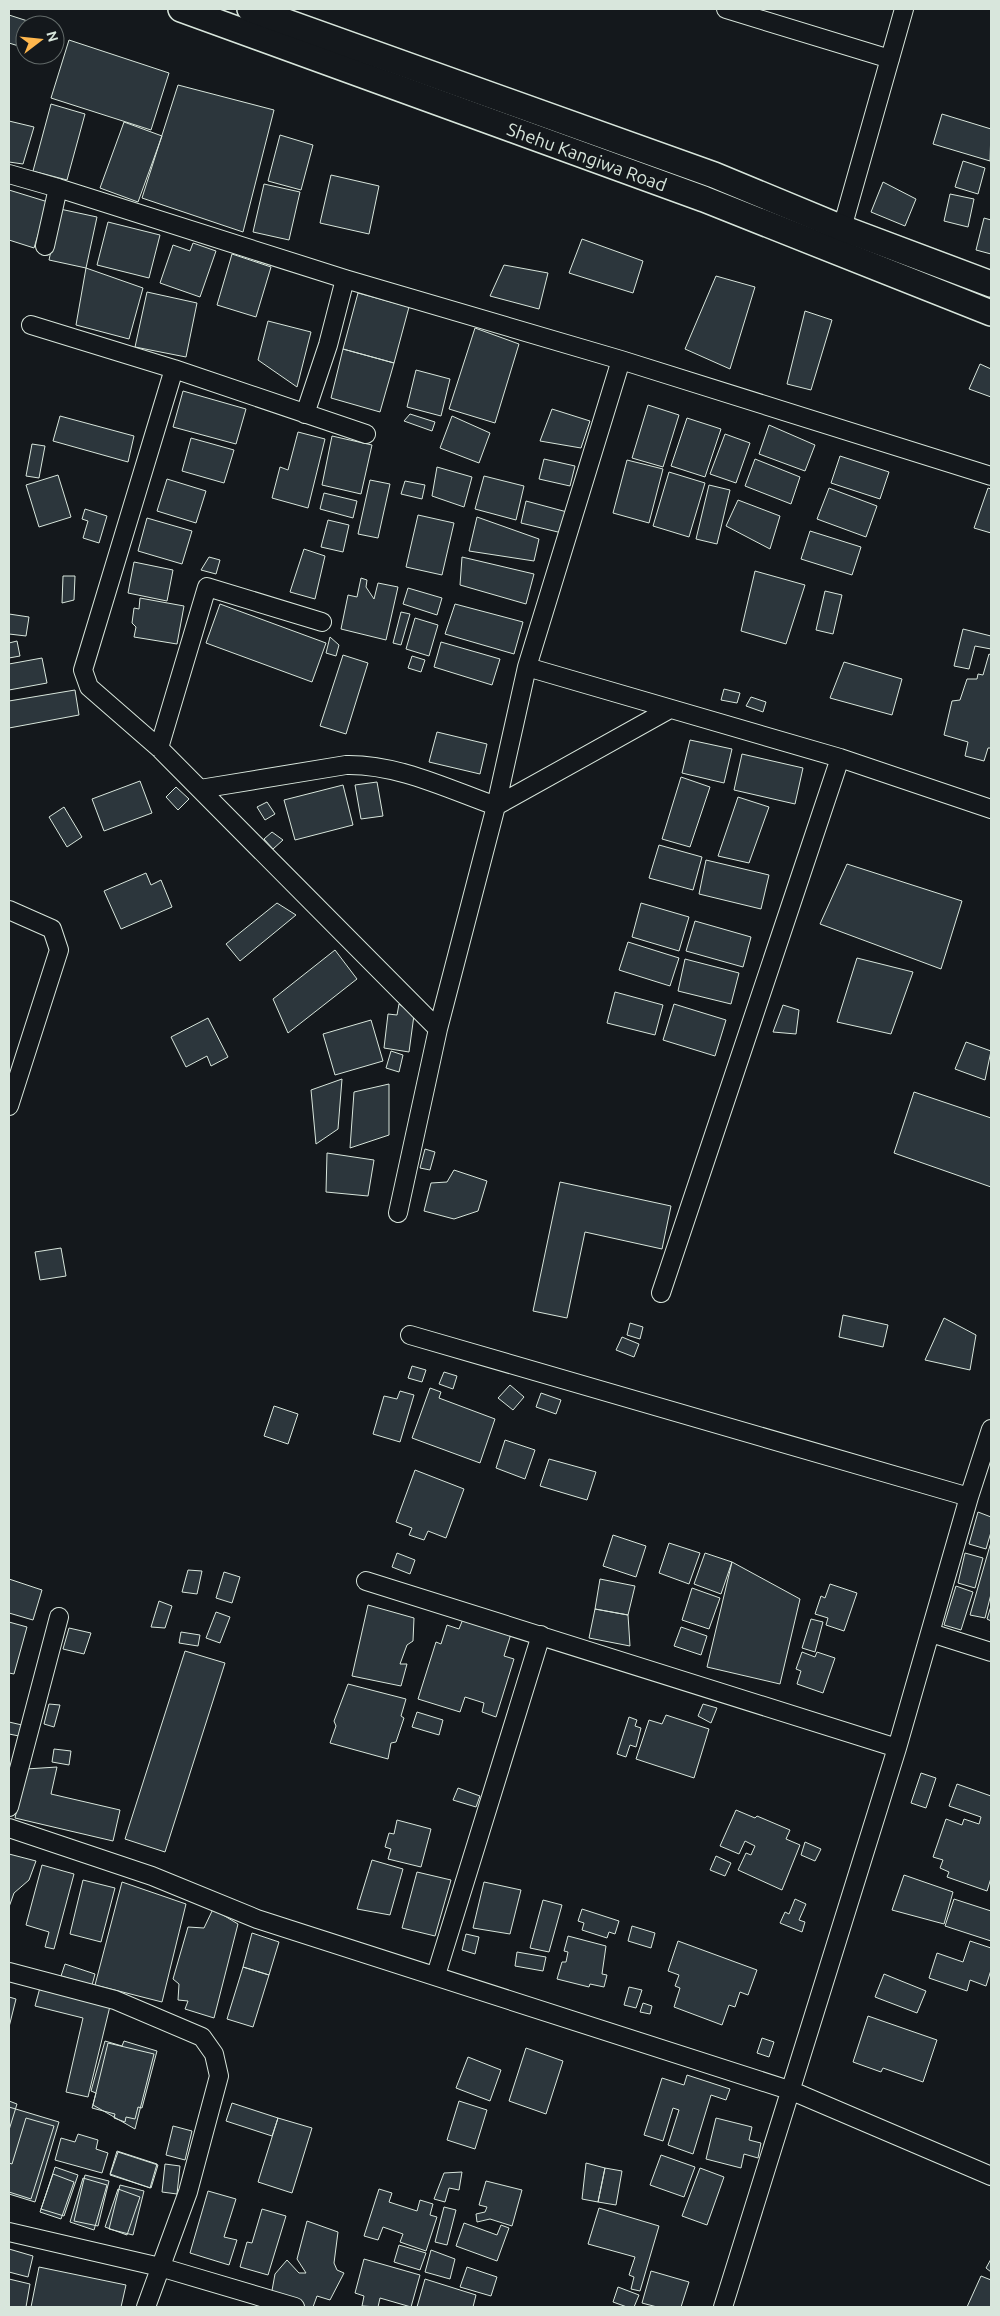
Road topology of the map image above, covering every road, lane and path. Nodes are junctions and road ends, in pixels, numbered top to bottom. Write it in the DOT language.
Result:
graph roads {
  1 [pos="181,9"];
  2 [pos="250,9"];
  3 [pos="726,9"];
  4 [pos="904,9"];
  5 [pos="296,17"];
  6 [pos="890,59"];
  7 [pos="9,174"];
  8 [pos="714,175"];
  9 [pos="58,188"];
  10 [pos="704,199"];
  11 [pos="842,228"];
  12 [pos="45,246"];
  13 [pos="345,279"];
  14 [pos="991,284"];
  15 [pos="991,313"];
  16 [pos="31,325"];
  17 [pos="621,360"];
  18 [pos="174,369"];
  19 [pos="305,414"];
  20 [pos="366,434"];
  21 [pos="991,476"];
  22 [pos="322,622"];
  23 [pos="527,667"];
  24 [pos="670,709"];
  25 [pos="159,748"];
  26 [pos="840,758"];
  27 [pos="200,789"];
  28 [pos="496,806"];
  29 [pos="991,809"];
  30 [pos="9,910"];
  31 [pos="438,1029"];
  32 [pos="9,1106"];
  33 [pos="398,1213"];
  34 [pos="661,1293"];
  35 [pos="410,1335"];
  36 [pos="991,1429"];
  37 [pos="969,1497"];
  38 [pos="366,1581"];
  39 [pos="59,1617"];
  40 [pos="931,1633"];
  41 [pos="541,1635"];
  42 [pos="991,1652"];
  43 [pos="897,1748"];
  44 [pos="9,1807"];
  45 [pos="9,1828"];
  46 [pos="9,1972"];
  47 [pos="436,1976"];
  48 [pos="792,2091"];
  49 [pos="991,2176"];
  50 [pos="9,2232"];
  51 [pos="160,2267"];
  52 [pos="146,2307"];
  53 [pos="295,2307"];
  54 [pos="723,2307"];
  1 -- 10 [label="main road, Shehu Kangiwa Road"];
  2 -- 5 [label="main road, Shehu Kangiwa Road"];
  3 -- 6 [label="street"];
  4 -- 6 [label="street"];
  5 -- 8 [label="main road, Shehu Kangiwa Road"];
  6 -- 11 [label="street"];
  7 -- 9 [label="street"];
  8 -- 10 [label="main road"];
  8 -- 11 [label="main road, Shehu Kangiwa Road"];
  9 -- 12 [label="street"];
  9 -- 13 [label="street"];
  10 -- 15 [label="main road, Shehu Kangiwa Road"];
  11 -- 14 [label="main road, Shehu Kangiwa Road"];
  13 -- 17 [label="street"];
  13 -- 19 [label="street"];
  16 -- 18 [label="street"];
  17 -- 21 [label="street"];
  17 -- 23 [label="street"];
  18 -- 19 [label="street"];
  18 -- 25 [label="street"];
  19 -- 20 [label="street"];
  22 -- 25 [label="street"];
  23 -- 24 [label="street"];
  23 -- 28 [label="street"];
  24 -- 26 [label="street"];
  24 -- 28 [label="street"];
  25 -- 27 [label="street"];
  26 -- 29 [label="street"];
  26 -- 34 [label="street"];
  27 -- 28 [label="street"];
  27 -- 31 [label="street"];
  28 -- 31 [label="street"];
  30 -- 32 [label="street"];
  31 -- 33 [label="street"];
  35 -- 37 [label="street"];
  36 -- 37 [label="street"];
  37 -- 40 [label="street"];
  38 -- 41 [label="street"];
  39 -- 44 [label="street"];
  40 -- 42 [label="street"];
  40 -- 43 [label="street"];
  41 -- 43 [label="street"];
  41 -- 47 [label="street"];
  43 -- 48 [label="street"];
  45 -- 47 [label="street"];
  46 -- 51 [label="street"];
  47 -- 48 [label="street"];
  48 -- 49 [label="street"];
  48 -- 54 [label="street"];
  50 -- 51 [label="street"];
  51 -- 52 [label="street"];
  51 -- 53 [label="street"];
}
